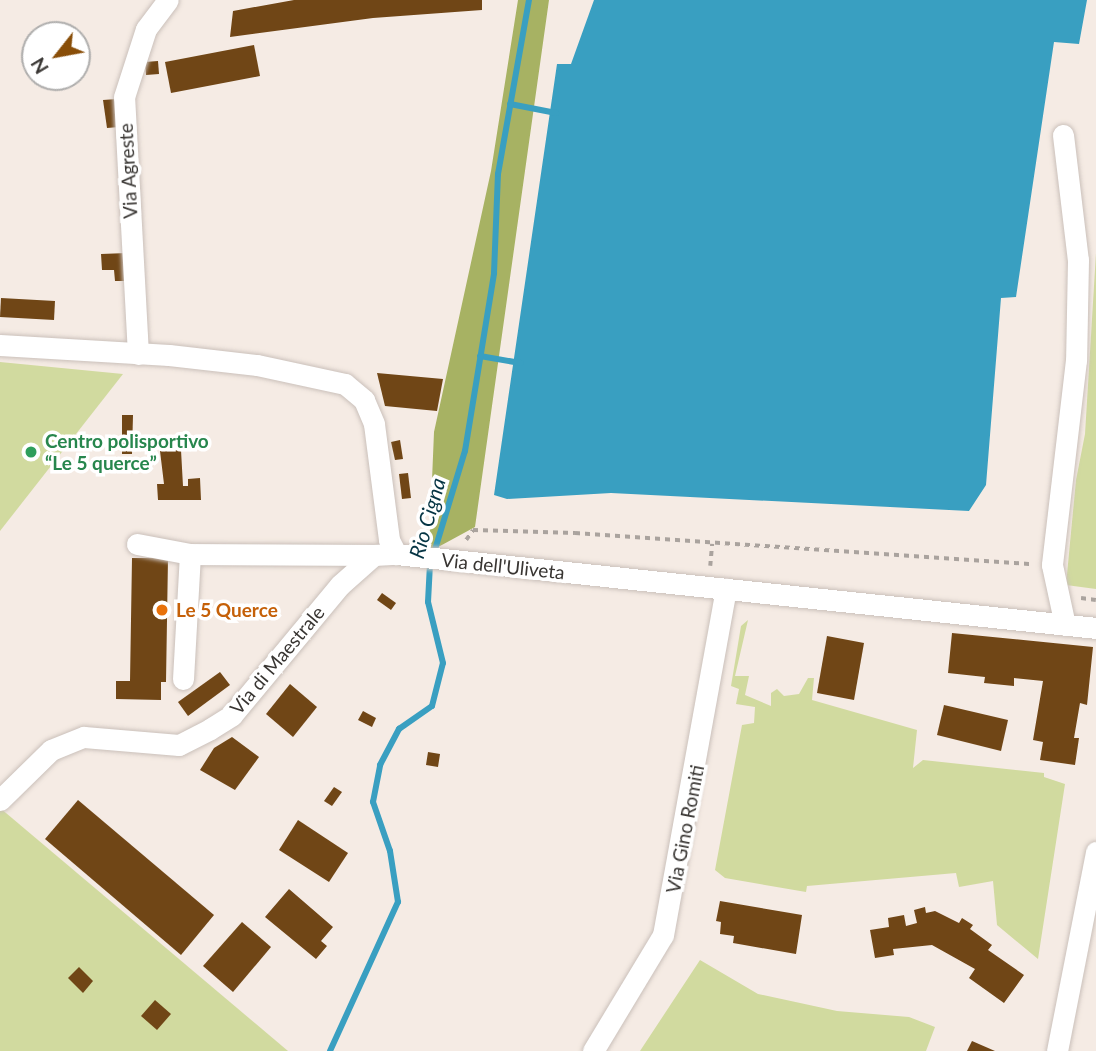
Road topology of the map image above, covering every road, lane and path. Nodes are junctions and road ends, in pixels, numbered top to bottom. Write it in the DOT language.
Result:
graph roads {
  1 [pos="168,0"];
  2 [pos="1063,135"];
  3 [pos="0,345"];
  4 [pos="138,354"];
  5 [pos="137,544"];
  6 [pos="190,554"];
  7 [pos="374,555"];
  8 [pos="406,555"];
  9 [pos="456,562"];
  10 [pos="1055,584"];
  11 [pos="726,589"];
  12 [pos="1096,600"];
  13 [pos="1065,625"];
  14 [pos="1096,628"];
  15 [pos="183,679"];
  16 [pos="0,800"];
  17 [pos="1096,852"];
  18 [pos="593,1051"];
  19 [pos="1057,1051"];
  1 -- 4 [label="street, Via Agreste"];
  2 -- 10 [label="street"];
  3 -- 4 [label="street"];
  4 -- 8 [label="street"];
  5 -- 6 [label="street"];
  6 -- 7 [label="street"];
  6 -- 15 [label="street"];
  7 -- 8 [label="street"];
  7 -- 16 [label="street, Via di Maestrale"];
  8 -- 9 [label="street, Via dell'Uliveta"];
  9 -- 10 [label="path"];
  9 -- 11 [label="street, Via dell'Uliveta"];
  10 -- 12 [label="path"];
  10 -- 13 [label="street"];
  11 -- 13 [label="street, Via dell'Uliveta"];
  11 -- 18 [label="street, Via Gino Romiti"];
  13 -- 14 [label="street, Via dell'Uliveta"];
  17 -- 19 [label="street"];
}
